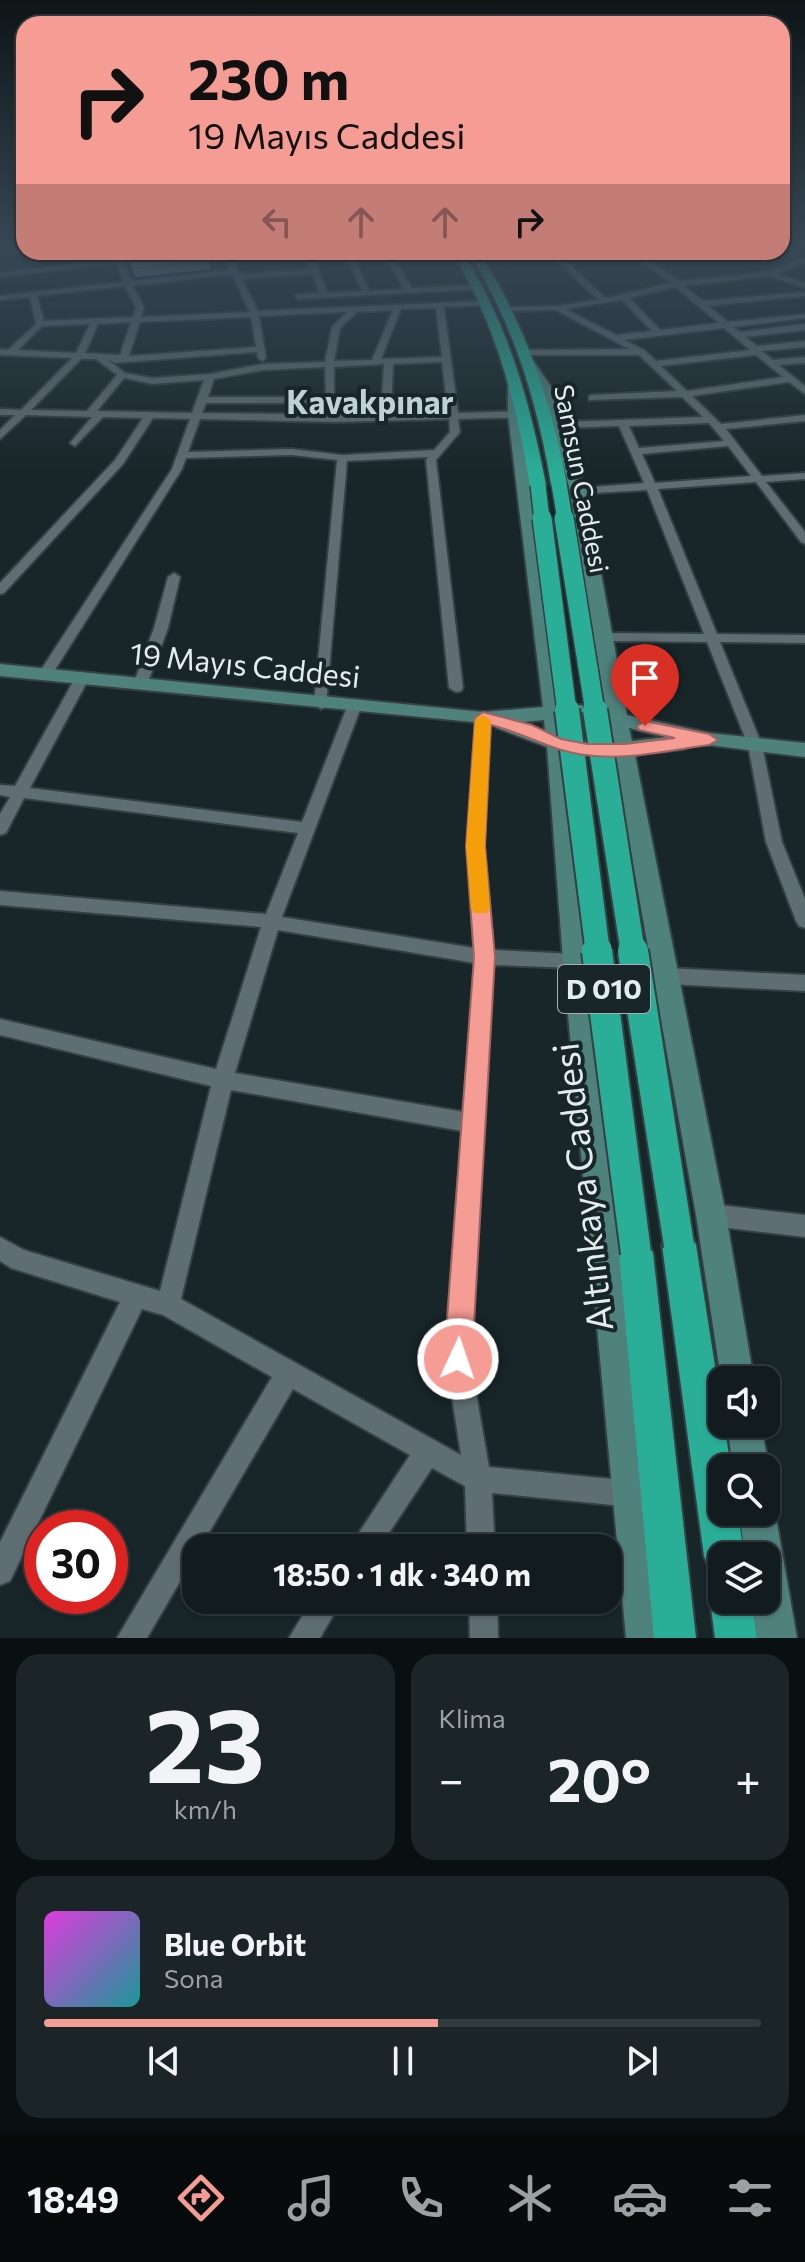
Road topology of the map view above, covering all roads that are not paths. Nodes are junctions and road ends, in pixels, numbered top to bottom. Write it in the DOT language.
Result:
graph roads {
  1 [pos="83,322"];
  2 [pos="95,322"];
  3 [pos="138,322"];
  4 [pos="256,322"];
  5 [pos="341,322"];
  6 [pos="392,322"];
  7 [pos="442,322"];
  8 [pos="498,322"];
  9 [pos="512,322"];
  10 [pos="585,322"];
  11 [pos="648,322"];
  12 [pos="730,322"];
  13 [pos="723,323"];
  14 [pos="40,324"];
  15 [pos="805,327"];
  16 [pos="658,333"];
  17 [pos="738,335"];
  18 [pos="616,338"];
  19 [pos="805,344"];
  20 [pos="260,349"];
  21 [pos="756,351"];
  22 [pos="641,352"];
  23 [pos="5,353"];
  24 [pos="79,356"];
  25 [pos="124,358"];
  26 [pos="447,359"];
  27 [pos="102,360"];
  28 [pos="805,360"];
  29 [pos="376,361"];
  30 [pos="389,361"];
  31 [pos="329,363"];
  32 [pos="771,363"];
  33 [pos="654,364"];
  34 [pos="524,366"];
  35 [pos="263,367"];
  36 [pos="251,369"];
  37 [pos="122,375"];
  38 [pos="210,377"];
  39 [pos="790,379"];
  40 [pos="803,388"];
  41 [pos="684,394"];
  42 [pos="592,398"];
  43 [pos="244,399"];
  44 [pos="203,400"];
  45 [pos="0,412"];
  46 [pos="23,412"];
  47 [pos="95,414"];
  48 [pos="520,414"];
  49 [pos="150,415"];
  50 [pos="198,416"];
  51 [pos="453,416"];
  52 [pos="386,418"];
  53 [pos="805,418"];
  54 [pos="623,423"];
  55 [pos="715,424"];
  56 [pos="562,425"];
  57 [pos="0,436"];
  58 [pos="75,443"];
  59 [pos="731,443"];
  60 [pos="634,452"];
  61 [pos="436,453"];
  62 [pos="183,455"];
  63 [pos="342,458"];
  64 [pos="805,476"];
  65 [pos="759,479"];
  66 [pos="569,487"];
  67 [pos="652,488"];
  68 [pos="805,516"];
  69 [pos="788,517"];
  70 [pos="805,540"];
  71 [pos="174,577"];
  72 [pos="0,590"];
  73 [pos="602,637"];
  74 [pos="710,638"];
  75 [pos="805,639"];
  76 [pos="0,670"];
  77 [pos="44,676"];
  78 [pos="81,680"];
  79 [pos="140,685"];
  80 [pos="456,688"];
  81 [pos="321,704"];
  82 [pos="354,707"];
  83 [pos="483,718"];
  84 [pos="580,727"];
  85 [pos="709,740"];
  86 [pos="755,745"];
  87 [pos="625,750"];
  88 [pos="805,750"];
  89 [pos="0,790"];
  90 [pos="20,792"];
  91 [pos="307,828"];
  92 [pos="0,829"];
  93 [pos="0,898"];
  94 [pos="272,921"];
  95 [pos="805,921"];
  96 [pos="484,957"];
  97 [pos="575,961"];
  98 [pos="668,976"];
  99 [pos="805,983"];
  100 [pos="0,1027"];
  101 [pos="223,1080"];
  102 [pos="472,1123"];
  103 [pos="711,1215"];
  104 [pos="805,1226"];
  105 [pos="6,1256"];
  106 [pos="136,1296"];
  107 [pos="168,1305"];
  108 [pos="735,1366"];
  109 [pos="288,1373"];
  110 [pos="428,1451"];
  111 [pos="478,1479"];
  112 [pos="632,1494"];
  113 [pos="372,1534"];
  114 [pos="480,1534"];
  115 [pos="722,1542"];
  116 [pos="0,1571"];
  117 [pos="319,1614"];
  118 [pos="483,1614"];
  119 [pos="733,1614"];
  120 [pos="773,1614"];
  121 [pos="131,1638"];
  122 [pos="303,1638"];
  123 [pos="484,1638"];
  124 [pos="646,1638"];
  125 [pos="675,1638"];
  126 [pos="736,1638"];
  127 [pos="777,1638"];
  1 -- 14 [label="street"];
  2 -- 24 [label="street"];
  3 -- 25 [label="street"];
  4 -- 20 [label="street"];
  5 -- 31 [label="street"];
  6 -- 29 [label="street"];
  7 -- 26 [label="street"];
  8 -- 34 [label="highway, Samsun Caddesi / D 010"];
  9 -- 34 [label="highway, Samsun Caddesi / D 010"];
  10 -- 18 [label="street"];
  11 -- 16 [label="street"];
  12 -- 13 [label="street"];
  13 -- 16 [label="street"];
  13 -- 17 [label="street"];
  14 -- 23 [label="street"];
  15 -- 17 [label="street"];
  16 -- 18 [label="street"];
  17 -- 21 [label="street"];
  18 -- 22 [label="street"];
  19 -- 21 [label="street"];
  20 -- 25 [label="street"];
  20 -- 35 [label="street"];
  21 -- 32 [label="street"];
  21 -- 33 [label="street"];
  22 -- 33 [label="street"];
  22 -- 34 [label="street"];
  23 -- 24 [label="street"];
  24 -- 27 [label="street"];
  24 -- 46 [label="street"];
  25 -- 27 [label="street"];
  26 -- 30 [label="street"];
  26 -- 51 [label="street"];
  27 -- 37 [label="street"];
  28 -- 32 [label="street"];
  29 -- 30 [label="street"];
  29 -- 31 [label="street"];
  30 -- 52 [label="street"];
  31 -- 35 [label="street"];
  31 -- 43 [label="street"];
  32 -- 39 [label="street"];
  33 -- 41 [label="street"];
  34 -- 48 [label="street"];
  34 -- 56 [label="street"];
  34 -- 66 [label="highway, Samsun Caddesi / D 010"];
  35 -- 36 [label="street"];
  36 -- 38 [label="street"];
  36 -- 43 [label="street"];
  37 -- 38 [label="street"];
  37 -- 47 [label="street"];
  38 -- 44 [label="street"];
  39 -- 40 [label="street"];
  39 -- 41 [label="street"];
  41 -- 42 [label="street"];
  41 -- 55 [label="street"];
  43 -- 44 [label="street"];
  44 -- 50 [label="street"];
  45 -- 46 [label="street"];
  46 -- 47 [label="street"];
  46 -- 57 [label="street"];
  47 -- 49 [label="street"];
  47 -- 58 [label="street"];
  48 -- 51 [label="street"];
  48 -- 84 [label="street"];
  48 -- 84 [label="highway, Samsun Caddesi / D 010, bridge"];
  49 -- 50 [label="street"];
  49 -- 72 [label="street"];
  50 -- 52 [label="street"];
  50 -- 62 [label="street"];
  51 -- 52 [label="street"];
  51 -- 61 [label="street"];
  53 -- 55 [label="street"];
  54 -- 55 [label="street"];
  54 -- 56 [label="street"];
  54 -- 60 [label="street"];
  55 -- 59 [label="street"];
  56 -- 66 [label="street"];
  59 -- 60 [label="street"];
  59 -- 65 [label="street"];
  60 -- 67 [label="street"];
  61 -- 63 [label="street"];
  61 -- 80 [label="street"];
  62 -- 63 [label="street"];
  62 -- 77 [label="street"];
  63 -- 81 [label="street"];
  64 -- 65 [label="street"];
  65 -- 67 [label="street"];
  65 -- 69 [label="street"];
  66 -- 67 [label="street"];
  66 -- 73 [label="street"];
  66 -- 84 [label="highway, Samsun Caddesi / D 010, bridge"];
  67 -- 74 [label="street"];
  68 -- 69 [label="street"];
  69 -- 70 [label="street"];
  71 -- 79 [label="street"];
  73 -- 74 [label="street"];
  73 -- 84 [label="street"];
  74 -- 75 [label="street"];
  74 -- 86 [label="street"];
  76 -- 77 [label="street, 19 Mayıs Caddesi"];
  77 -- 78 [label="street, 19 Mayıs Caddesi"];
  78 -- 79 [label="street, 19 Mayıs Caddesi"];
  78 -- 90 [label="street"];
  79 -- 81 [label="street, 19 Mayıs Caddesi"];
  81 -- 82 [label="street, 19 Mayıs Caddesi"];
  82 -- 83 [label="street, 19 Mayıs Caddesi"];
  82 -- 91 [label="street"];
  83 -- 84 [label="street, 19 Mayıs Caddesi"];
  83 -- 84 [label="street, 19 Mayıs Caddesi"];
  83 -- 96 [label="street"];
  84 -- 85 [label="street"];
  84 -- 87 [label="street"];
  84 -- 87 [label="street"];
  84 -- 97 [label="street"];
  84 -- 115 [label="highway, D 010, bridge"];
  84 -- 125 [label="highway, Altınkaya Caddesi / D 010, bridge"];
  85 -- 86 [label="street"];
  85 -- 87 [label="street"];
  86 -- 88 [label="street"];
  86 -- 95 [label="street"];
  87 -- 98 [label="street"];
  89 -- 90 [label="street"];
  90 -- 91 [label="street"];
  90 -- 92 [label="street"];
  91 -- 94 [label="street"];
  93 -- 94 [label="street"];
  94 -- 96 [label="street"];
  94 -- 101 [label="street"];
  96 -- 97 [label="street"];
  96 -- 102 [label="street"];
  97 -- 112 [label="street"];
  98 -- 99 [label="street"];
  98 -- 103 [label="street"];
  100 -- 101 [label="street"];
  101 -- 102 [label="street"];
  101 -- 107 [label="street"];
  102 -- 111 [label="street"];
  103 -- 104 [label="street"];
  103 -- 108 [label="street"];
  105 -- 106 [label="street"];
  106 -- 107 [label="street"];
  106 -- 116 [label="street"];
  107 -- 109 [label="street"];
  109 -- 110 [label="street"];
  109 -- 121 [label="street"];
  110 -- 111 [label="street"];
  110 -- 113 [label="street"];
  111 -- 112 [label="street"];
  111 -- 114 [label="street"];
  112 -- 124 [label="street"];
  117 -- 122 [label="street"];
  118 -- 123 [label="street"];
  119 -- 126 [label="highway"];
  120 -- 127 [label="street"];
}
